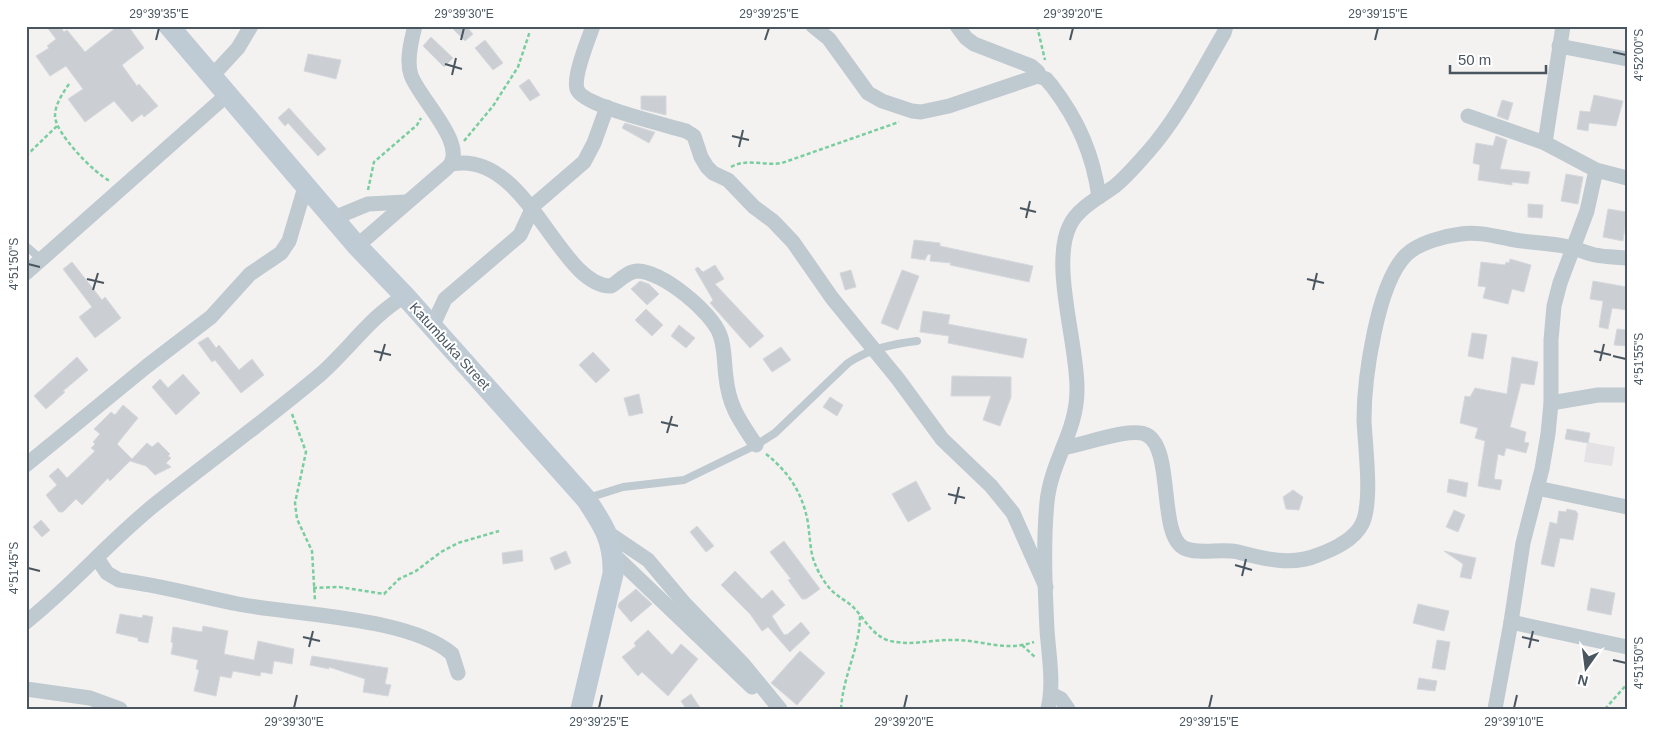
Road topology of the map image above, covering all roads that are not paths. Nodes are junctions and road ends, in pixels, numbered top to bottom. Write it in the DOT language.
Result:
graph roads {
  1 [pos="169,26"];
  2 [pos="251,26"];
  3 [pos="415,26"];
  4 [pos="593,26"];
  5 [pos="813,26"];
  6 [pos="957,26"];
  7 [pos="1226,26"];
  8 [pos="1563,26"];
  9 [pos="1559,46"];
  10 [pos="1627,59"];
  11 [pos="213,75"];
  12 [pos="1038,76"];
  13 [pos="228,94"];
  14 [pos="607,107"];
  15 [pos="1468,116"];
  16 [pos="1545,143"];
  17 [pos="453,159"];
  18 [pos="1596,170"];
  19 [pos="1627,178"];
  20 [pos="309,188"];
  21 [pos="1099,197"];
  22 [pos="406,202"];
  23 [pos="532,208"];
  24 [pos="334,218"];
  25 [pos="26,246"];
  26 [pos="357,246"];
  27 [pos="1573,248"];
  28 [pos="1627,258"];
  29 [pos="42,260"];
  30 [pos="26,273"];
  31 [pos="405,296"];
  32 [pos="432,327"];
  33 [pos="917,341"];
  34 [pos="873,350"];
  35 [pos="1627,395"];
  36 [pos="1551,403"];
  37 [pos="756,445"];
  38 [pos="1063,448"];
  39 [pos="26,465"];
  40 [pos="1537,488"];
  41 [pos="586,499"];
  42 [pos="1627,507"];
  43 [pos="608,533"];
  44 [pos="614,555"];
  45 [pos="97,558"];
  46 [pos="1046,587"];
  47 [pos="46,606"];
  48 [pos="26,622"];
  49 [pos="1511,622"];
  50 [pos="26,630"];
  51 [pos="1627,646"];
  52 [pos="458,673"];
  53 [pos="26,689"];
  54 [pos="1050,702"];
  55 [pos="119,709"];
  56 [pos="581,709"];
  57 [pos="775,709"];
  58 [pos="780,709"];
  59 [pos="1068,709"];
  60 [pos="1494,709"];
  1 -- 11 [label="main road, Katumbuka Street"];
  2 -- 11 [label="street"];
  3 -- 17 [label="street"];
  4 -- 14 [label="street"];
  5 -- 12 [label="street"];
  6 -- 12 [label="street"];
  7 -- 21 [label="street"];
  8 -- 9 [label="street"];
  9 -- 10 [label="street"];
  9 -- 16 [label="street"];
  11 -- 13 [label="main road, Katumbuka Street"];
  12 -- 21 [label="street"];
  13 -- 20 [label="main road, Katumbuka Street"];
  13 -- 29 [label="street"];
  14 -- 23 [label="street"];
  14 -- 34 [label="street"];
  15 -- 16 [label="street"];
  16 -- 18 [label="street"];
  17 -- 22 [label="street"];
  17 -- 23 [label="street"];
  18 -- 19 [label="street"];
  18 -- 27 [label="street"];
  20 -- 24 [label="main road, Katumbuka Street"];
  20 -- 39 [label="street"];
  21 -- 38 [label="street"];
  22 -- 24 [label="street"];
  22 -- 26 [label="street"];
  23 -- 32 [label="street"];
  23 -- 37 [label="street"];
  24 -- 26 [label="main road, Katumbuka Street"];
  25 -- 29 [label="lane"];
  26 -- 31 [label="main road, Katumbuka Street"];
  27 -- 28 [label="street"];
  27 -- 36 [label="street"];
  27 -- 38 [label="street"];
  29 -- 30 [label="street"];
  31 -- 32 [label="main road, Katumbuka Street"];
  31 -- 45 [label="street"];
  32 -- 41 [label="main road, Katumbuka Street"];
  33 -- 34 [label="lane"];
  34 -- 37 [label="lane"];
  34 -- 46 [label="street"];
  35 -- 36 [label="street"];
  36 -- 40 [label="street"];
  37 -- 41 [label="lane"];
  38 -- 46 [label="street"];
  40 -- 42 [label="street"];
  40 -- 49 [label="street"];
  41 -- 43 [label="main road, Katumbuka Street"];
  43 -- 44 [label="main road, Katumbuka Street"];
  43 -- 58 [label="street"];
  44 -- 56 [label="main road, Katumbuka Street"];
  44 -- 57 [label="street"];
  45 -- 47 [label="street"];
  45 -- 52 [label="street"];
  46 -- 54 [label="street"];
  47 -- 48 [label="street"];
  47 -- 50 [label="street"];
  49 -- 51 [label="street"];
  49 -- 60 [label="street"];
  53 -- 55 [label="street"];
  54 -- 59 [label="street"];
}
